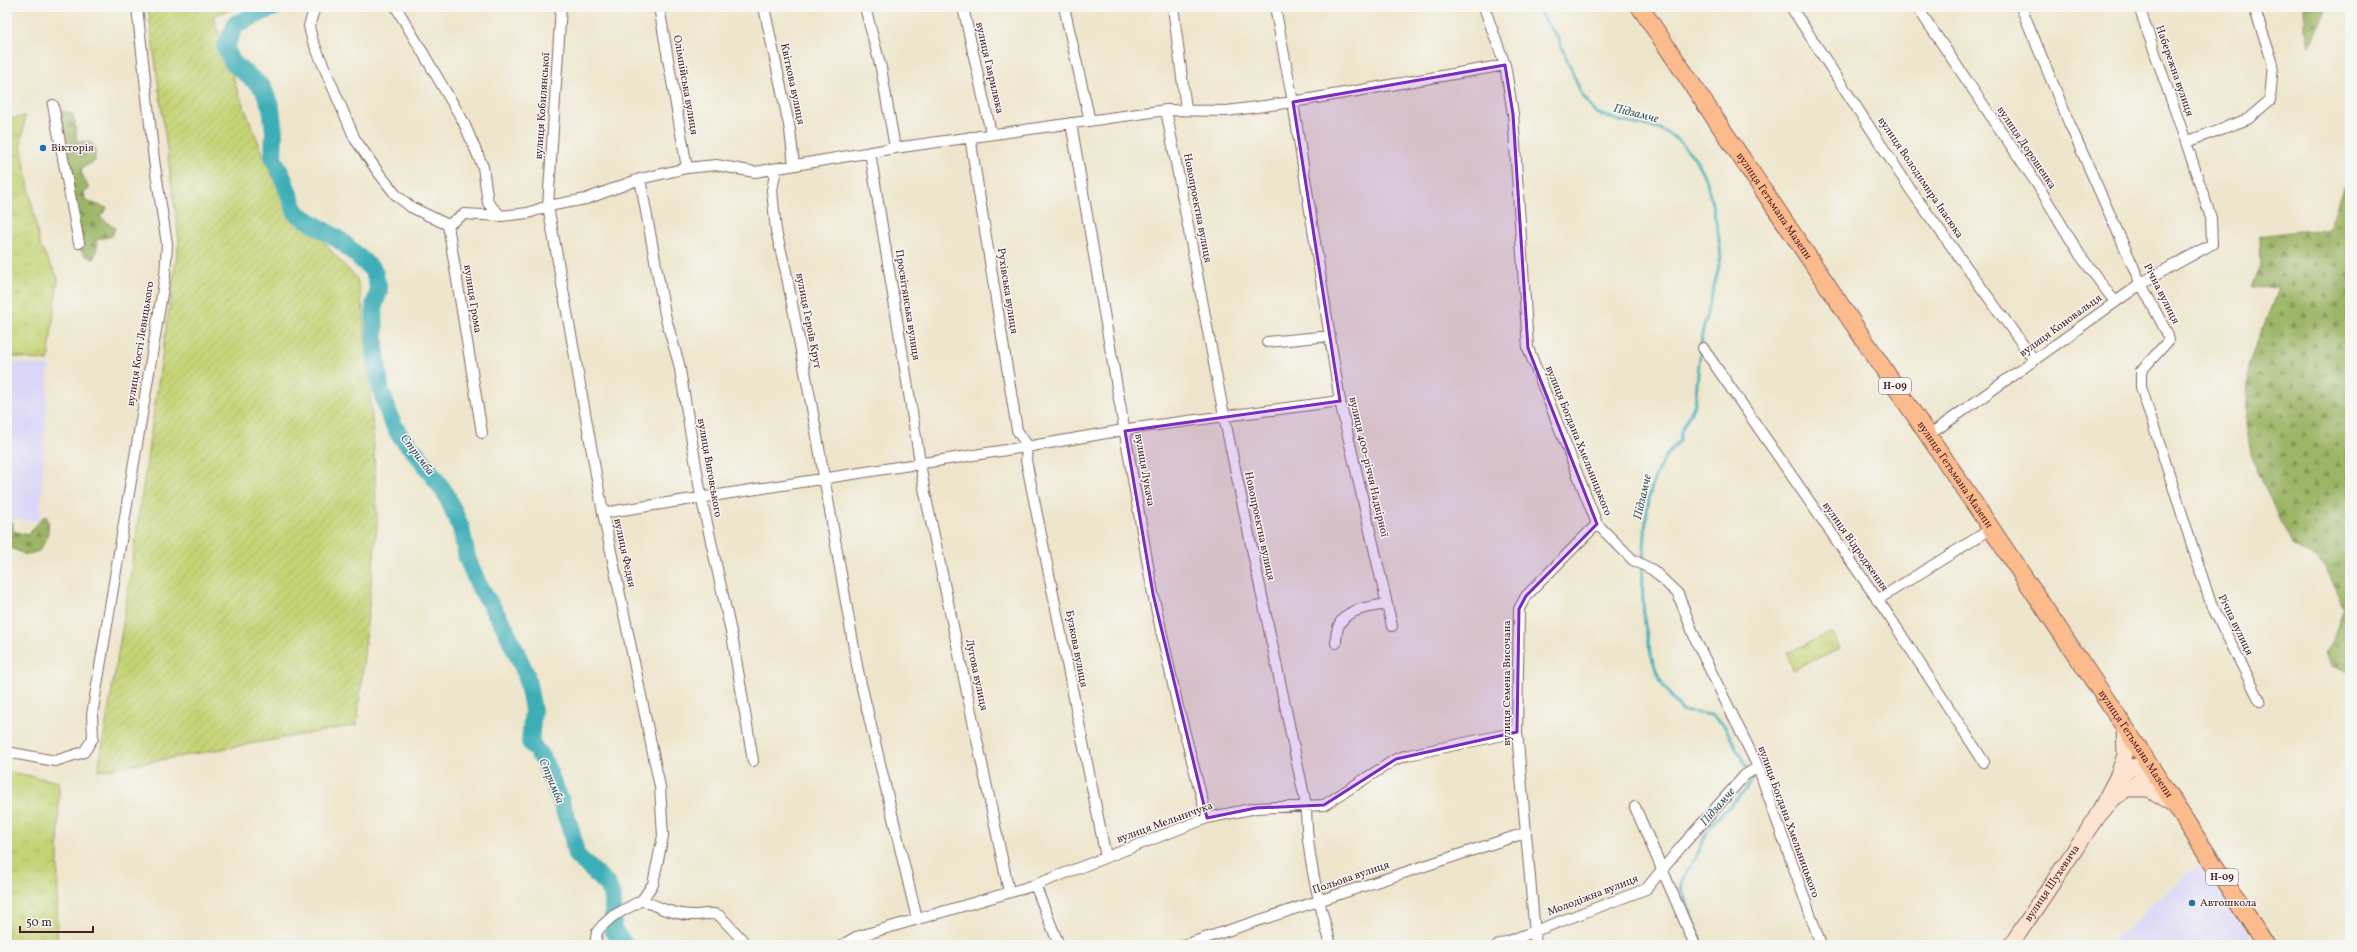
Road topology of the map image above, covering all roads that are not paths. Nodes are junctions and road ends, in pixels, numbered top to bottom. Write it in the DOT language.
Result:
graph roads {
  1 [pos="138,7"];
  2 [pos="315,7"];
  3 [pos="396,7"];
  4 [pos="561,7"];
  5 [pos="659,7"];
  6 [pos="764,7"];
  7 [pos="865,7"];
  8 [pos="963,7"];
  9 [pos="1064,7"];
  10 [pos="1173,7"];
  11 [pos="1275,7"];
  12 [pos="1484,7"];
  13 [pos="1640,7"];
  14 [pos="1791,7"];
  15 [pos="1917,7"];
  16 [pos="2021,7"];
  17 [pos="2139,7"];
  18 [pos="2254,7"];
  19 [pos="1505,65"];
  20 [pos="1293,102"];
  21 [pos="53,106"];
  22 [pos="1186,109"];
  23 [pos="1166,110"];
  24 [pos="1090,121"];
  25 [pos="1071,123"];
  26 [pos="991,134"];
  27 [pos="970,137"];
  28 [pos="2186,142"];
  29 [pos="895,148"];
  30 [pos="870,152"];
  31 [pos="794,165"];
  32 [pos="687,168"];
  33 [pos="776,169"];
  34 [pos="640,179"];
  35 [pos="548,206"];
  36 [pos="501,216"];
  37 [pos="448,225"];
  38 [pos="78,243"];
  39 [pos="2212,244"];
  40 [pos="2141,284"];
  41 [pos="2114,302"];
  42 [pos="1330,336"];
  43 [pos="1267,342"];
  44 [pos="1703,348"];
  45 [pos="2034,360"];
  46 [pos="1340,401"];
  47 [pos="1224,416"];
  48 [pos="1124,431"];
  49 [pos="482,433"];
  50 [pos="1929,435"];
  51 [pos="1027,445"];
  52 [pos="921,463"];
  53 [pos="825,478"];
  54 [pos="701,496"];
  55 [pos="603,513"];
  56 [pos="1598,524"];
  57 [pos="1992,529"];
  58 [pos="1877,600"];
  59 [pos="1386,604"];
  60 [pos="1392,626"];
  61 [pos="1336,643"];
  62 [pos="2260,701"];
  63 [pos="2124,726"];
  64 [pos="1517,732"];
  65 [pos="7,752"];
  66 [pos="753,761"];
  67 [pos="1984,762"];
  68 [pos="2150,765"];
  69 [pos="1752,771"];
  70 [pos="2122,784"];
  71 [pos="1306,805"];
  72 [pos="1635,808"];
  73 [pos="2179,808"];
  74 [pos="1207,818"];
  75 [pos="1526,833"];
  76 [pos="1106,857"];
  77 [pos="1662,871"];
  78 [pos="1034,885"];
  79 [pos="1009,892"];
  80 [pos="642,900"];
  81 [pos="1319,902"];
  82 [pos="916,919"];
  83 [pos="1534,931"];
  84 [pos="595,945"];
  85 [pos="748,945"];
  86 [pos="842,945"];
  87 [pos="1059,945"];
  88 [pos="1184,945"];
  89 [pos="1330,945"];
  90 [pos="1498,945"];
  91 [pos="1536,945"];
  92 [pos="1695,945"];
  93 [pos="1821,945"];
  94 [pos="2011,945"];
  95 [pos="2266,945"];
  1 -- 65 [label="street, вулиця Кості Левицького"];
  2 -- 37 [label="street"];
  3 -- 36 [label="street"];
  4 -- 35 [label="street, вулиця Кобилянської"];
  5 -- 32 [label="street, Олімпійська вулиця"];
  6 -- 31 [label="street, Квіткова вулиця"];
  7 -- 29 [label="street"];
  8 -- 26 [label="street, вулиця Гаврилюка"];
  9 -- 24 [label="street"];
  10 -- 22 [label="street"];
  11 -- 20 [label="street"];
  12 -- 19 [label="street, вулиця Богдана Хмельницького"];
  13 -- 50 [label="main road, вулиця Гетьмана Мазепи / Н-09"];
  14 -- 45 [label="street, вулиця Володимира Івасюка"];
  15 -- 41 [label="street, вулиця Дорошенка"];
  16 -- 40 [label="street, Річна вулиця"];
  17 -- 28 [label="street, Набережна вулиця"];
  18 -- 28 [label="street"];
  19 -- 20 [label="street"];
  19 -- 56 [label="street, вулиця Богдана Хмельницького"];
  20 -- 22 [label="street"];
  20 -- 42 [label="street, вулиця 400-річчя Надвірної"];
  21 -- 38 [label="street"];
  22 -- 23 [label="street"];
  23 -- 24 [label="street"];
  23 -- 47 [label="street, Новопроектна вулиця"];
  24 -- 25 [label="street"];
  25 -- 26 [label="street"];
  25 -- 48 [label="street, вулиця Лукача"];
  26 -- 27 [label="street"];
  27 -- 29 [label="street"];
  27 -- 51 [label="street, Рухівська вулиця"];
  28 -- 39 [label="street, Набережна вулиця"];
  29 -- 30 [label="street"];
  30 -- 31 [label="street"];
  30 -- 52 [label="street, Просвітянська вулиця"];
  31 -- 33 [label="street"];
  32 -- 33 [label="street"];
  32 -- 34 [label="street"];
  33 -- 53 [label="street, вулиця Героїв Крут"];
  34 -- 35 [label="street"];
  34 -- 54 [label="street, вулиця Виговського"];
  35 -- 36 [label="street"];
  35 -- 55 [label="street, вулиця Федяя"];
  36 -- 37 [label="street"];
  37 -- 49 [label="street, вулиця Грома"];
  39 -- 40 [label="street, вулиця Коновальця"];
  40 -- 41 [label="street, вулиця Коновальця"];
  40 -- 62 [label="street, Річна вулиця"];
  41 -- 45 [label="street, вулиця Коновальця"];
  42 -- 43 [label="street"];
  42 -- 46 [label="street, вулиця 400-річчя Надвірної"];
  44 -- 58 [label="street, вулиця Відродження"];
  45 -- 50 [label="street, вулиця Коновальця"];
  46 -- 47 [label="street"];
  46 -- 59 [label="street, вулиця 400-річчя Надвірної"];
  47 -- 48 [label="street"];
  47 -- 71 [label="street, Новопроектна вулиця"];
  48 -- 51 [label="street"];
  48 -- 74 [label="street, вулиця Лукача"];
  50 -- 57 [label="main road, вулиця Гетьмана Мазепи / Н-09"];
  51 -- 52 [label="street"];
  51 -- 76 [label="street, Бузкова вулиця"];
  52 -- 53 [label="street"];
  52 -- 79 [label="street, Лугова вулиця"];
  53 -- 54 [label="street"];
  53 -- 82 [label="street, вулиця Героїв Крут"];
  54 -- 55 [label="street"];
  54 -- 66 [label="street, вулиця Виговського"];
  55 -- 80 [label="street, вулиця Федяя"];
  56 -- 64 [label="street, вулиця Семена Височана"];
  56 -- 69 [label="street, вулиця Богдана Хмельницького"];
  57 -- 58 [label="street"];
  57 -- 63 [label="main road, вулиця Гетьмана Мазепи / Н-09"];
  58 -- 67 [label="street, вулиця Відродження"];
  59 -- 60 [label="street, вулиця 400-річчя Надвірної"];
  59 -- 61 [label="street"];
  63 -- 68 [label="main road, вулиця Гетьмана Мазепи / Н-09"];
  63 -- 70 [label="main road"];
  64 -- 71 [label="street, вулиця Мельничука"];
  64 -- 75 [label="street, вулиця Семена Височана"];
  68 -- 70 [label="main road"];
  68 -- 73 [label="main road, вулиця Гетьмана Мазепи / Н-09"];
  69 -- 77 [label="street, Молодіжна вулиця"];
  69 -- 93 [label="street, вулиця Богдана Хмельницького"];
  70 -- 73 [label="main road"];
  70 -- 94 [label="main road, вулиця Шухевича"];
  71 -- 74 [label="street, вулиця Мельничука"];
  71 -- 81 [label="street, Новопроектна вулиця"];
  72 -- 77 [label="street"];
  73 -- 95 [label="main road, вулиця Гетьмана Мазепи / Н-09"];
  74 -- 76 [label="street, вулиця Мельничука"];
  75 -- 81 [label="street, Польова вулиця"];
  75 -- 83 [label="street, вулиця Семена Височана"];
  76 -- 78 [label="street, вулиця Мельничука"];
  77 -- 83 [label="street, Молодіжна вулиця"];
  77 -- 92 [label="street"];
  78 -- 79 [label="street, вулиця Мельничука"];
  78 -- 87 [label="street"];
  79 -- 82 [label="street, вулиця Мельничука"];
  80 -- 84 [label="street"];
  80 -- 85 [label="street"];
  81 -- 88 [label="street, Польова вулиця"];
  81 -- 89 [label="street, Новопроектна вулиця"];
  82 -- 86 [label="street, вулиця Мельничука"];
  83 -- 90 [label="street, Молодіжна вулиця"];
  83 -- 91 [label="street, вулиця Семена Височана"];
}
